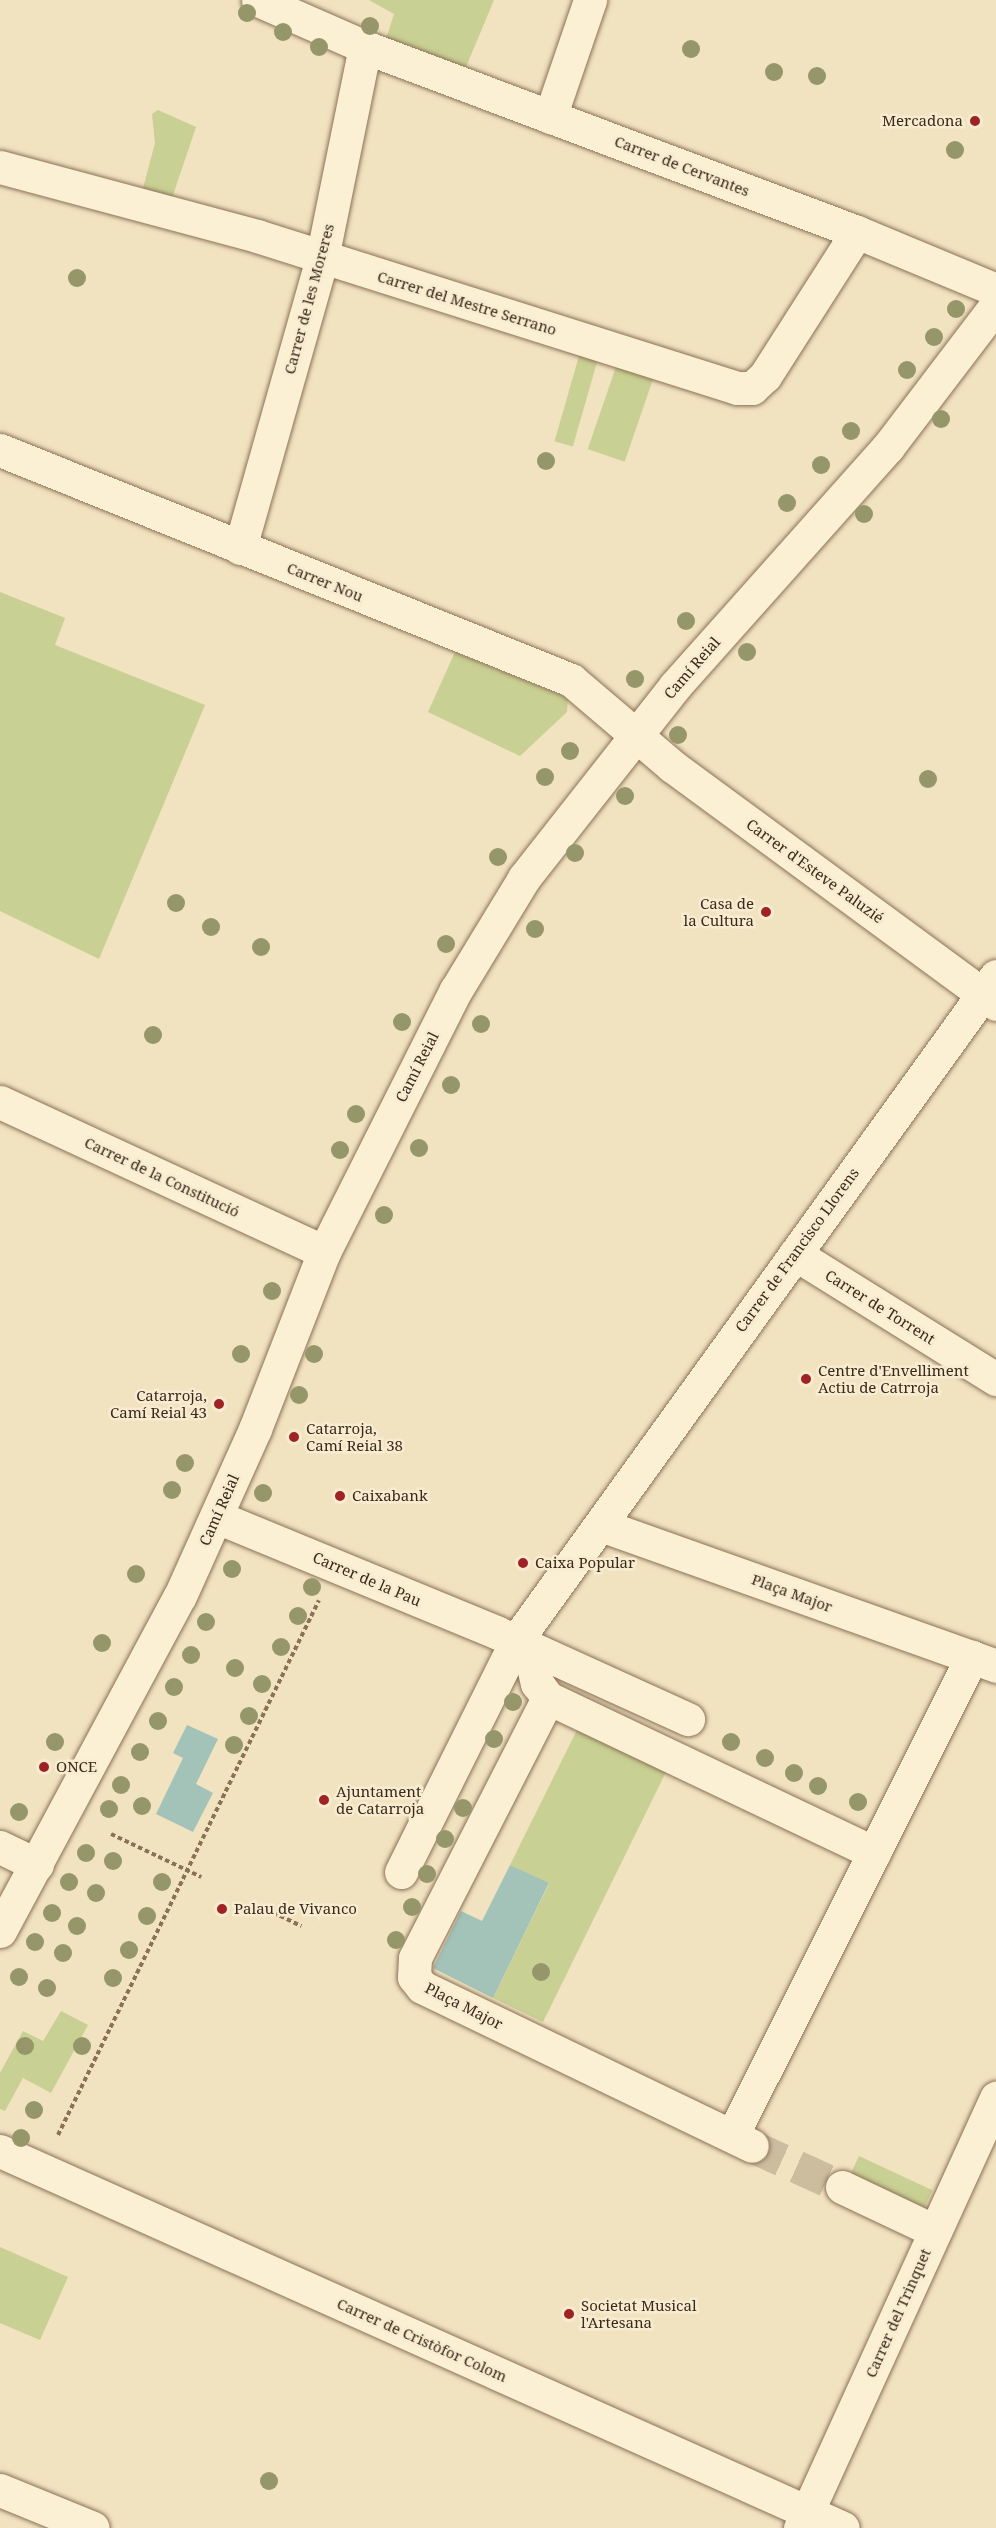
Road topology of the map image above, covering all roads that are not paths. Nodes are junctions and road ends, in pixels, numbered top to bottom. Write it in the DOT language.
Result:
graph roads {
  1 [pos="258,0"];
  2 [pos="590,0"];
  3 [pos="365,47"];
  4 [pos="550,117"];
  5 [pos="0,167"];
  6 [pos="857,232"];
  7 [pos="322,258"];
  8 [pos="996,290"];
  9 [pos="996,305"];
  10 [pos="0,450"];
  11 [pos="240,548"];
  12 [pos="636,735"];
  13 [pos="991,992"];
  14 [pos="0,1102"];
  15 [pos="324,1252"];
  16 [pos="795,1254"];
  17 [pos="996,1379"];
  18 [pos="217,1517"];
  19 [pos="606,1527"];
  20 [pos="524,1650"];
  21 [pos="984,1662"];
  22 [pos="548,1698"];
  23 [pos="688,1719"];
  24 [pos="0,1847"];
  25 [pos="874,1853"];
  26 [pos="37,1865"];
  27 [pos="401,1872"];
  28 [pos="0,1931"];
  29 [pos="996,2097"];
  30 [pos="0,2151"];
  31 [pos="842,2187"];
  32 [pos="922,2225"];
  33 [pos="0,2490"];
  34 [pos="39,2518"];
  35 [pos="804,2520"];
  36 [pos="93,2528"];
  37 [pos="843,2528"];
  1 -- 3 [label="street, Carrer de Cervantes"];
  2 -- 4 [label="street"];
  3 -- 4 [label="street, Carrer de Cervantes"];
  3 -- 7 [label="street, Carrer de les Moreres"];
  4 -- 6 [label="street, Carrer de Cervantes"];
  5 -- 7 [label="street, Carrer del Mestre Serrano"];
  6 -- 7 [label="street, Carrer del Mestre Serrano"];
  6 -- 8 [label="street, Carrer de Cervantes"];
  7 -- 11 [label="street, Carrer de les Moreres"];
  9 -- 12 [label="street, Camí Reial"];
  10 -- 11 [label="street, Carrer Nou"];
  11 -- 12 [label="street, Carrer Nou"];
  12 -- 13 [label="street, Carrer d'Esteve Paluzié"];
  12 -- 15 [label="street, Camí Reial"];
  13 -- 16 [label="street, Carrer de Francisco Llorens"];
  14 -- 15 [label="street, Carrer de la Constitució"];
  15 -- 18 [label="street, Camí Reial"];
  16 -- 17 [label="street, Carrer de Torrent"];
  16 -- 19 [label="street, Carrer de Francisco Llorens"];
  18 -- 20 [label="street, Carrer de la Pau"];
  18 -- 26 [label="street, Camí Reial"];
  19 -- 20 [label="street"];
  19 -- 21 [label="street, Plaça Major"];
  20 -- 22 [label="street"];
  20 -- 23 [label="street, Carrer de la Pau"];
  20 -- 27 [label="street"];
  21 -- 25 [label="street, Plaça Major"];
  22 -- 25 [label="street"];
  22 -- 25 [label="street, Plaça Major"];
  24 -- 26 [label="street"];
  26 -- 28 [label="street, Camí Reial"];
  29 -- 35 [label="street, Carrer del Trinquet"];
  30 -- 35 [label="street, Carrer de Cristòfor Colom"];
  31 -- 32 [label="street"];
  33 -- 34 [label="street"];
  34 -- 36 [label="street"];
  35 -- 37 [label="street, Carrer de Cristòfor Colom"];
}
